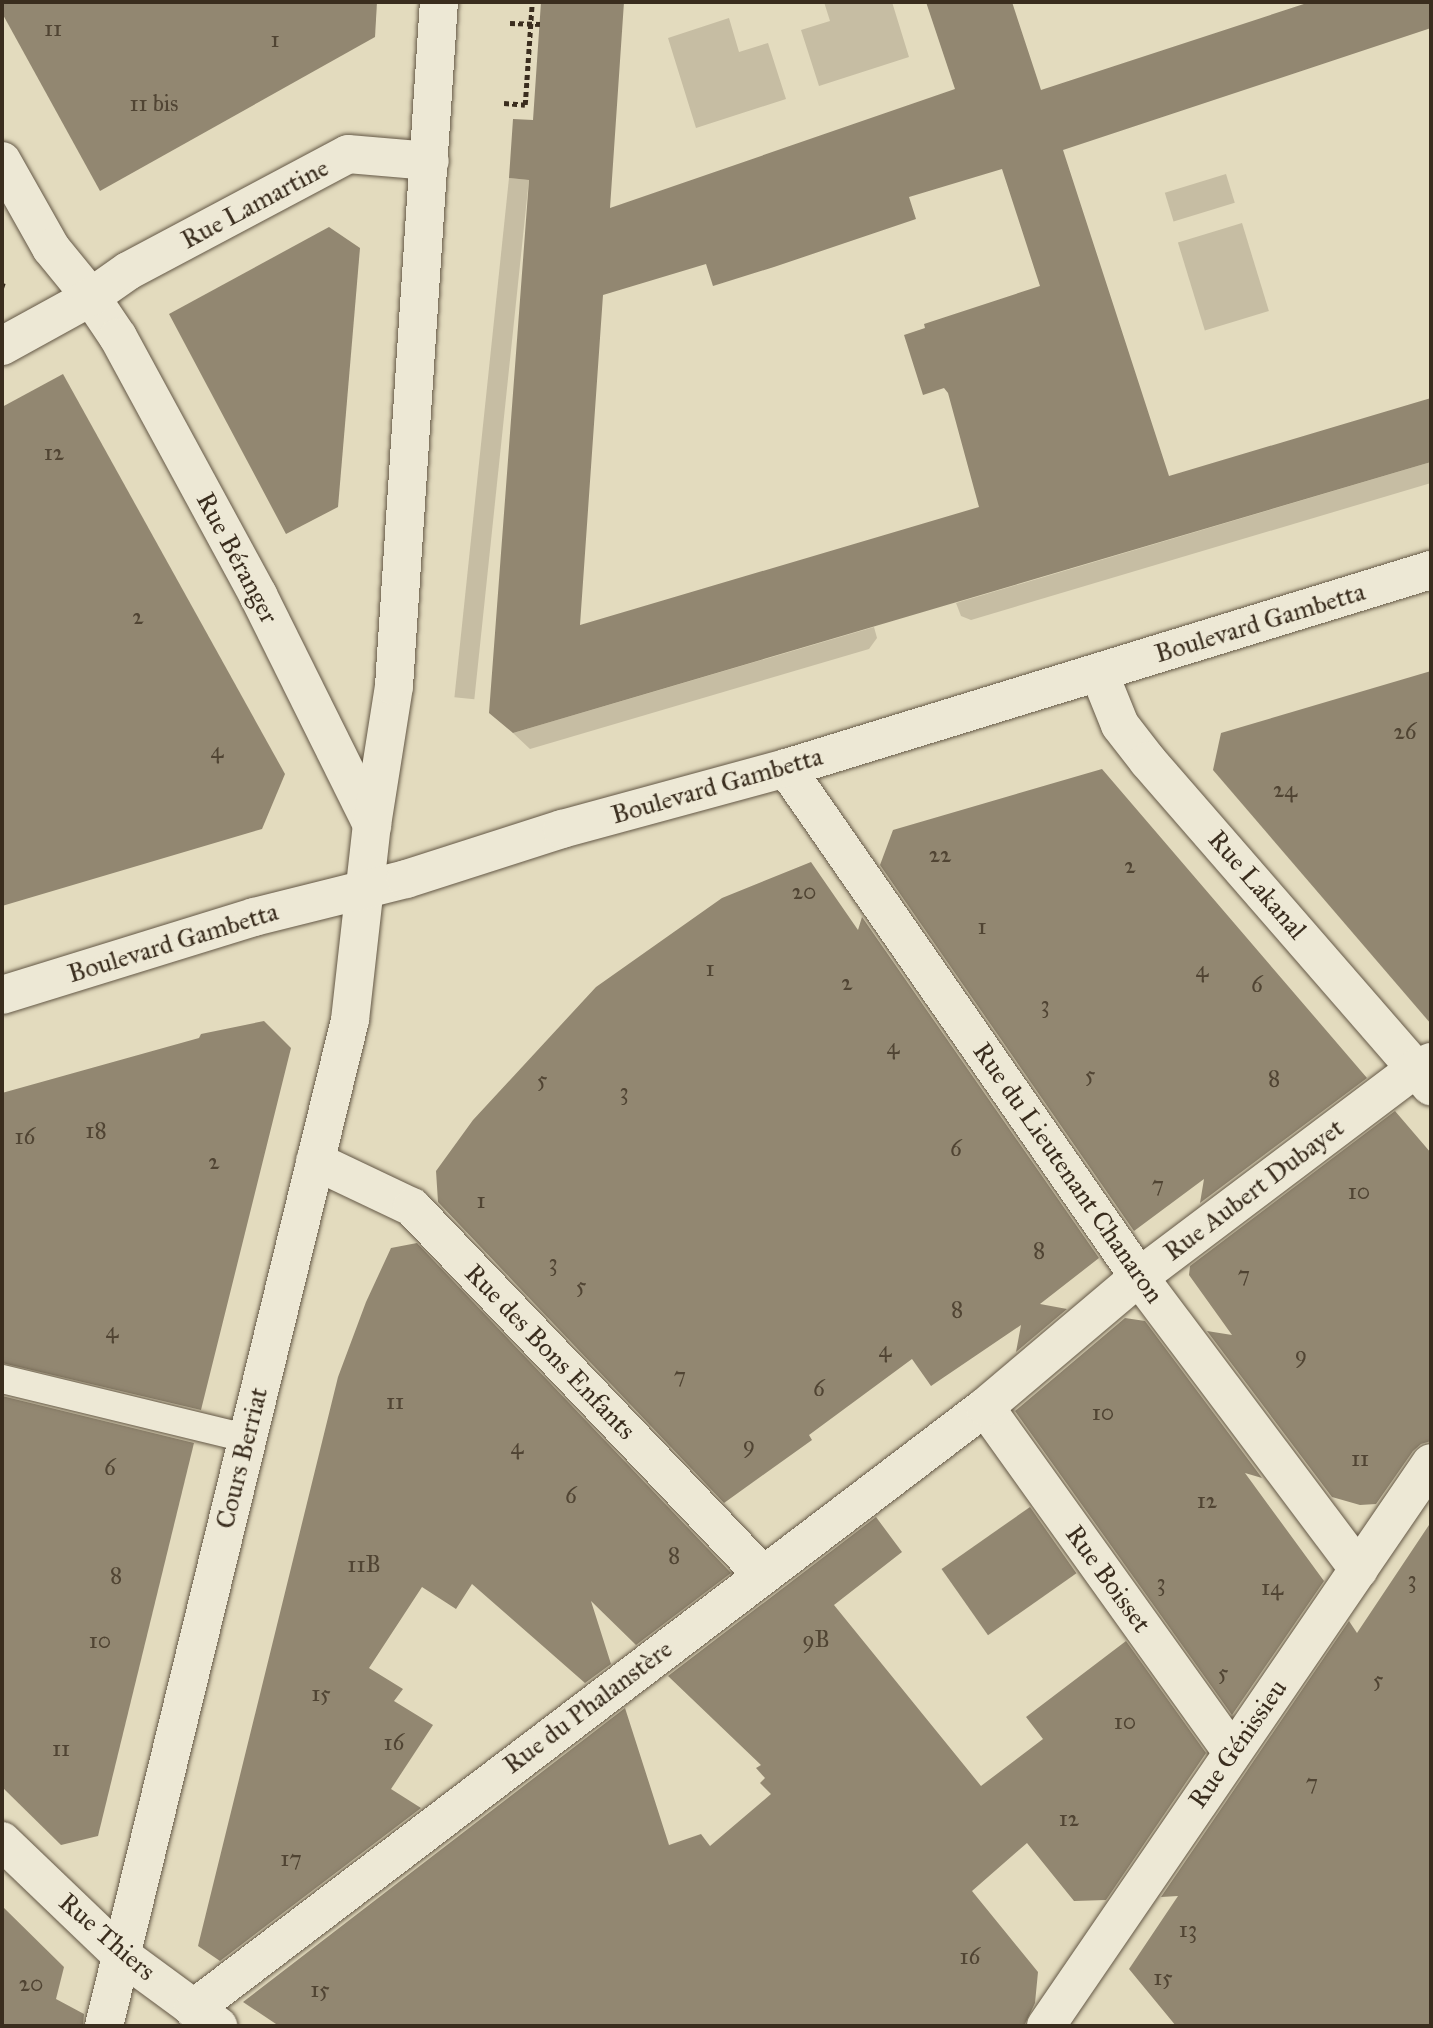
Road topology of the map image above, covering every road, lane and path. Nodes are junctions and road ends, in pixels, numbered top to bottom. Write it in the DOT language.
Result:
graph roads {
  1 [pos="439,2"];
  2 [pos="532,2"];
  3 [pos="510,23"];
  4 [pos="531,23"];
  5 [pos="540,24"];
  6 [pos="504,103"];
  7 [pos="430,160"];
  8 [pos="2,161"];
  9 [pos="91,297"];
  10 [pos="2,346"];
  11 [pos="1431,570"];
  12 [pos="1099,673"];
  13 [pos="786,768"];
  14 [pos="372,825"];
  15 [pos="366,888"];
  16 [pos="2,995"];
  17 [pos="1426,1072"];
  18 [pos="315,1161"];
  19 [pos="1139,1277"];
  20 [pos="2,1379"];
  21 [pos="985,1407"];
  22 [pos="246,1438"];
  23 [pos="1431,1463"];
  24 [pos="1359,1570"];
  25 [pos="762,1574"];
  26 [pos="1231,1751"];
  27 [pos="2,1841"];
  28 [pos="120,1954"];
  29 [pos="205,2017"];
  30 [pos="104,2026"];
  31 [pos="1046,2026"];
  1 -- 7 [label="street, Cours Berriat"];
  2 -- 4 [label="path"];
  3 -- 4 [label="path"];
  4 -- 5 [label="path"];
  4 -- 6 [label="path"];
  7 -- 9 [label="street, Rue Lamartine"];
  7 -- 14 [label="street, Cours Berriat"];
  8 -- 9 [label="street, Rue Béranger"];
  9 -- 10 [label="street, Rue Lamartine"];
  9 -- 14 [label="street, Rue Béranger"];
  11 -- 12 [label="street, Boulevard Gambetta"];
  12 -- 13 [label="street, Boulevard Gambetta"];
  12 -- 17 [label="street, Rue Lakanal"];
  13 -- 15 [label="street, Boulevard Gambetta"];
  13 -- 19 [label="street, Rue du Lieutenant Chanaron"];
  14 -- 15 [label="street, Cours Berriat"];
  15 -- 16 [label="street, Boulevard Gambetta"];
  15 -- 18 [label="street, Cours Berriat"];
  17 -- 19 [label="street, Rue Aubert Dubayet"];
  18 -- 22 [label="street, Cours Berriat"];
  18 -- 25 [label="street, Rue des Bons Enfants"];
  19 -- 21 [label="street, Rue Aubert Dubayet"];
  19 -- 24 [label="street, Rue du Lieutenant Chanaron"];
  20 -- 22 [label="lane"];
  21 -- 25 [label="street, Rue du Phalanstère"];
  21 -- 26 [label="street, Rue Boisset"];
  22 -- 28 [label="street, Cours Berriat"];
  23 -- 24 [label="street, Rue Génissieu"];
  24 -- 26 [label="street, Rue Génissieu"];
  25 -- 29 [label="street, Rue du Phalanstère"];
  26 -- 31 [label="street, Rue Génissieu"];
  27 -- 28 [label="street, Rue Thiers"];
  28 -- 29 [label="street, Rue Thiers"];
  28 -- 30 [label="street, Cours Berriat"];
}
